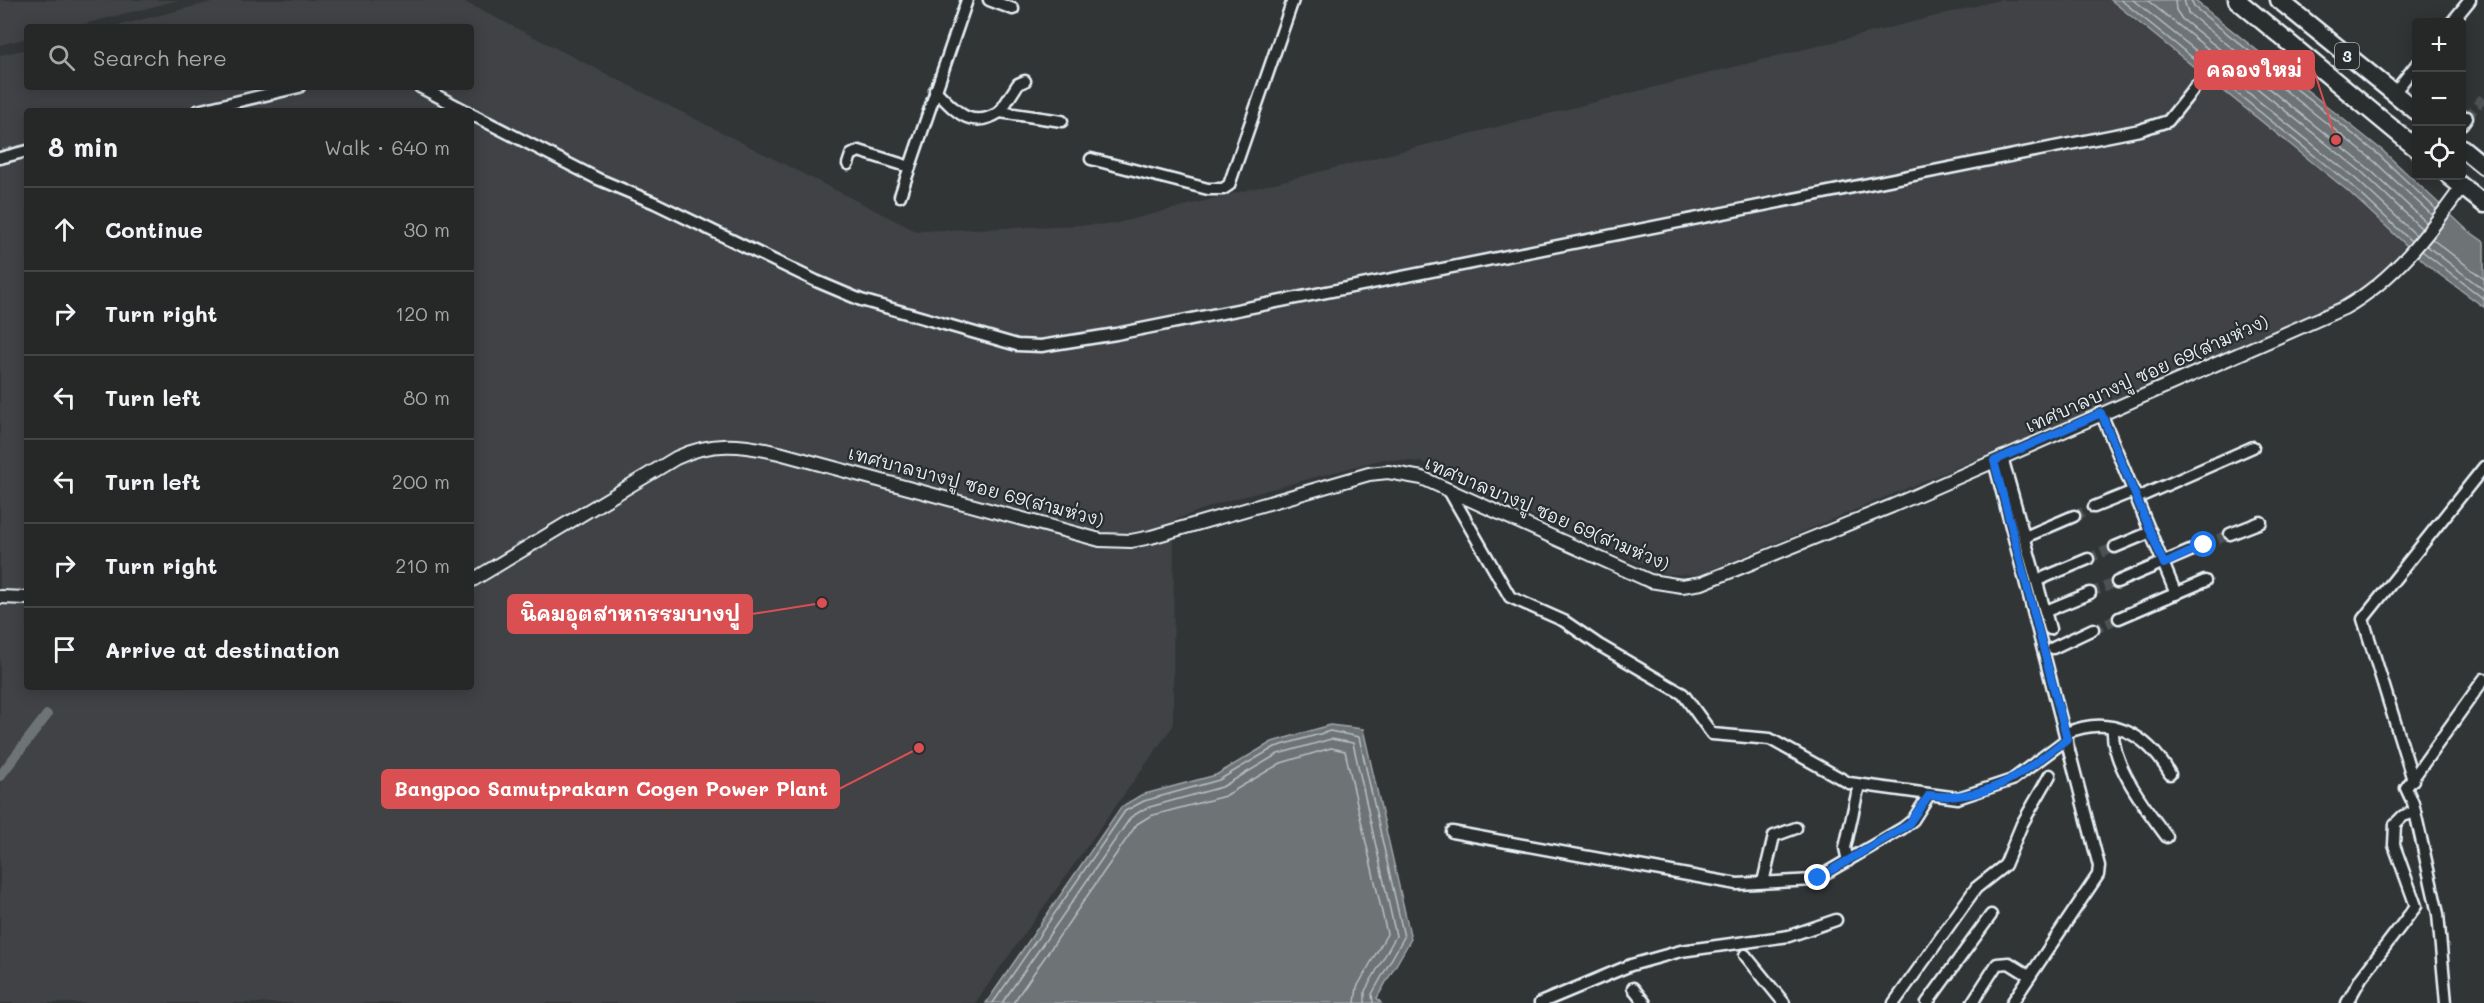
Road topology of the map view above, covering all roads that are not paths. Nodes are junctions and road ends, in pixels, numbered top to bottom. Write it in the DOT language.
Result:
graph roads {
  1 [pos="967,0"];
  2 [pos="989,0"];
  3 [pos="1293,0"];
  4 [pos="2237,0"];
  5 [pos="2279,0"];
  6 [pos="2470,0"];
  7 [pos="1013,9"];
  8 [pos="2455,18"];
  9 [pos="2412,70"];
  10 [pos="1025,81"];
  11 [pos="2196,86"];
  12 [pos="286,90"];
  13 [pos="426,90"];
  14 [pos="935,90"];
  15 [pos="2394,93"];
  16 [pos="210,108"];
  17 [pos="460,108"];
  18 [pos="2412,108"];
  19 [pos="1000,112"];
  20 [pos="474,116"];
  21 [pos="1062,121"];
  22 [pos="2412,145"];
  23 [pos="2466,151"];
  24 [pos="24,152"];
  25 [pos="0,158"];
  26 [pos="1091,159"];
  27 [pos="848,164"];
  28 [pos="2484,166"];
  29 [pos="910,167"];
  30 [pos="2452,180"];
  31 [pos="2459,192"];
  32 [pos="900,196"];
  33 [pos="2484,204"];
  34 [pos="2101,413"];
  35 [pos="2253,447"];
  36 [pos="1998,459"];
  37 [pos="2484,467"];
  38 [pos="1448,489"];
  39 [pos="2135,495"];
  40 [pos="2094,507"];
  41 [pos="2074,516"];
  42 [pos="2261,522"];
  43 [pos="2151,532"];
  44 [pos="2230,534"];
  45 [pos="2025,537"];
  46 [pos="2204,545"];
  47 [pos="2115,548"];
  48 [pos="2088,559"];
  49 [pos="2164,564"];
  50 [pos="474,579"];
  51 [pos="2038,580"];
  52 [pos="2205,581"];
  53 [pos="2117,582"];
  54 [pos="2090,593"];
  55 [pos="2176,594"];
  56 [pos="0,597"];
  57 [pos="24,598"];
  58 [pos="2046,611"];
  59 [pos="2119,618"];
  60 [pos="2050,629"];
  61 [pos="2093,629"];
  62 [pos="2053,648"];
  63 [pos="2484,680"];
  64 [pos="2110,727"];
  65 [pos="2068,742"];
  66 [pos="2170,774"];
  67 [pos="2050,775"];
  68 [pos="2413,780"];
  69 [pos="1860,785"];
  70 [pos="1929,795"];
  71 [pos="2415,812"];
  72 [pos="1796,828"];
  73 [pos="1452,832"];
  74 [pos="2168,837"];
  75 [pos="1848,861"];
  76 [pos="1763,882"];
  77 [pos="1991,915"];
  78 [pos="1836,920"];
  79 [pos="1745,955"];
  80 [pos="2030,976"];
  81 [pos="1633,988"];
  82 [pos="1539,1003"];
  83 [pos="1645,1003"];
  84 [pos="1784,1003"];
  85 [pos="1894,1003"];
  86 [pos="1927,1003"];
  87 [pos="1972,1003"];
  88 [pos="2012,1003"];
  89 [pos="2347,1003"];
  90 [pos="2446,1003"];
  1 -- 14 [label="street"];
  2 -- 7 [label="street"];
  3 -- 26 [label="street"];
  4 -- 22 [label="highway, 3"];
  5 -- 15 [label="highway, 3"];
  6 -- 8 [label="street"];
  9 -- 15 [label="street"];
  10 -- 19 [label="street"];
  11 -- 20 [label="street"];
  12 -- 16 [label="street"];
  13 -- 17 [label="street"];
  14 -- 19 [label="street"];
  14 -- 29 [label="street"];
  15 -- 18 [label="highway, 3"];
  19 -- 21 [label="street"];
  23 -- 28 [label="highway"];
  24 -- 25 [label="street"];
  27 -- 29 [label="street"];
  29 -- 32 [label="street"];
  30 -- 31 [label="highway"];
  31 -- 33 [label="highway"];
  31 -- 34 [label="street, เทศบาลบางปู ซอย 69(สามห่วง)"];
  34 -- 36 [label="street, เทศบาลบางปู ซอย 69(สามห่วง)"];
  34 -- 39 [label="street"];
  35 -- 39 [label="street"];
  36 -- 38 [label="street, เทศบาลบางปู ซอย 69(สามห่วง)"];
  36 -- 45 [label="street"];
  36 -- 65 [label="street"];
  37 -- 68 [label="street"];
  38 -- 50 [label="street, เทศบาลบางปู ซอย 69(สามห่วง)"];
  38 -- 69 [label="street"];
  39 -- 40 [label="street"];
  39 -- 43 [label="street"];
  41 -- 45 [label="street"];
  42 -- 44 [label="street"];
  43 -- 47 [label="street"];
  43 -- 49 [label="street"];
  45 -- 51 [label="street"];
  46 -- 49 [label="street"];
  48 -- 51 [label="street"];
  49 -- 53 [label="street"];
  49 -- 55 [label="street"];
  51 -- 58 [label="street"];
  52 -- 55 [label="street"];
  54 -- 58 [label="street"];
  55 -- 59 [label="street"];
  56 -- 57 [label="street"];
  58 -- 60 [label="street"];
  61 -- 62 [label="street"];
  63 -- 68 [label="street"];
  64 -- 65 [label="street"];
  64 -- 66 [label="street"];
  64 -- 74 [label="street"];
  65 -- 70 [label="street"];
  65 -- 80 [label="street"];
  67 -- 85 [label="street"];
  68 -- 71 [label="street"];
  69 -- 70 [label="street"];
  69 -- 75 [label="street"];
  70 -- 75 [label="street"];
  71 -- 89 [label="street"];
  71 -- 90 [label="street"];
  72 -- 76 [label="street"];
  73 -- 76 [label="street"];
  75 -- 76 [label="street"];
  77 -- 86 [label="street"];
  78 -- 82 [label="street"];
  79 -- 84 [label="street"];
  80 -- 87 [label="street"];
  80 -- 88 [label="street"];
  81 -- 83 [label="street"];
}
